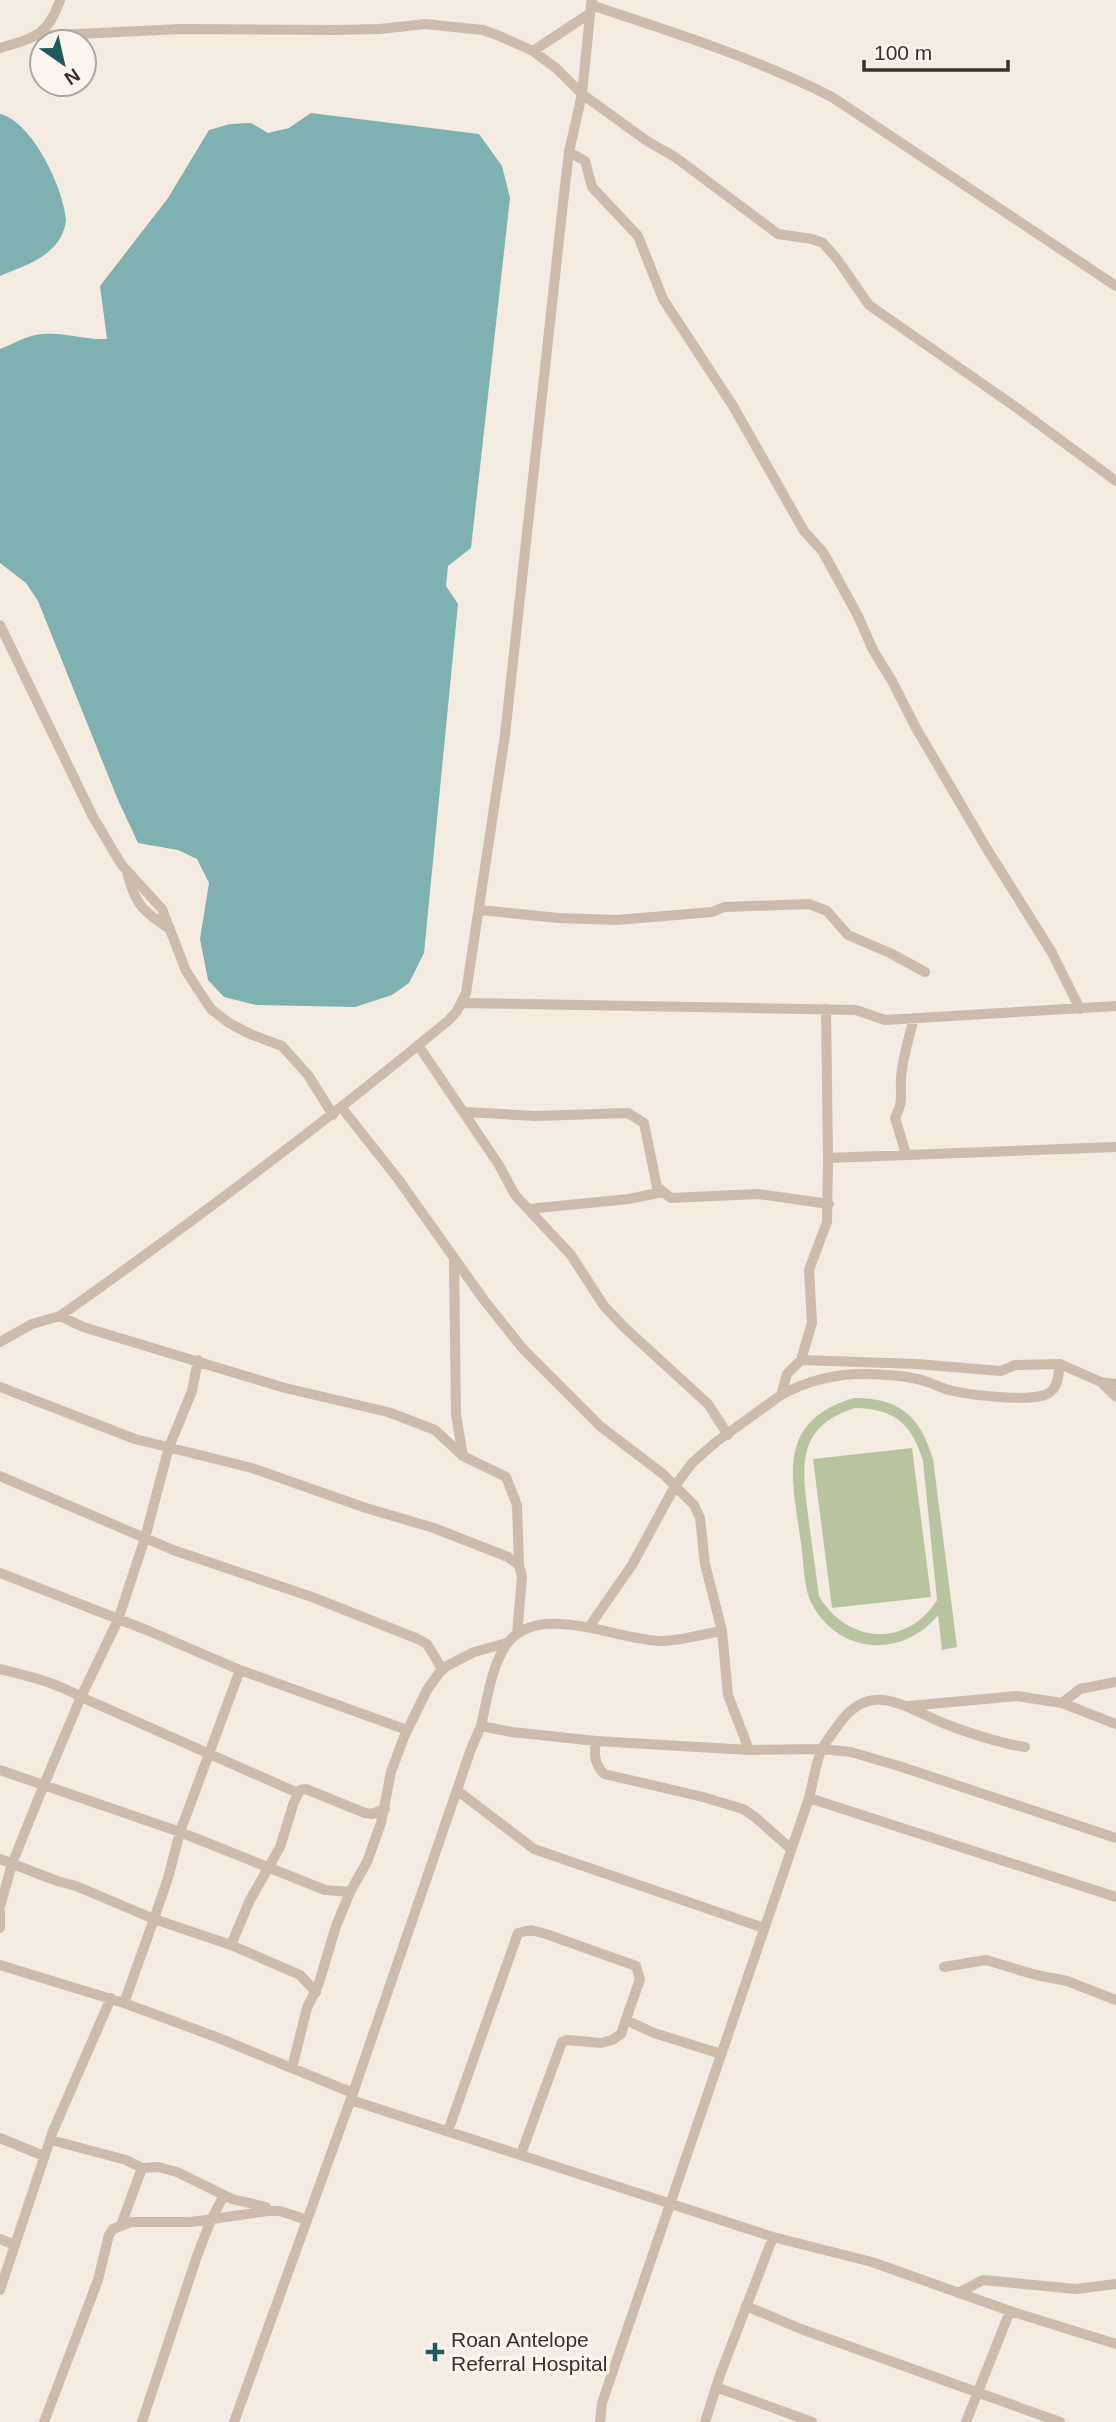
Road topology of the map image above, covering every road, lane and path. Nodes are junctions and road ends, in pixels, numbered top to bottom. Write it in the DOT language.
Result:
graph roads {
  1 [pos="60,0"];
  2 [pos="591,6"];
  3 [pos="45,28"];
  4 [pos="98,33"];
  5 [pos="28,40"];
  6 [pos="0,48"];
  7 [pos="533,51"];
  8 [pos="582,94"];
  9 [pos="569,152"];
  10 [pos="1116,286"];
  11 [pos="1116,481"];
  12 [pos="0,625"];
  13 [pos="127,871"];
  14 [pos="480,910"];
  15 [pos="170,929"];
  16 [pos="925,972"];
  17 [pos="462,1003"];
  18 [pos="1116,1006"];
  19 [pos="826,1009"];
  20 [pos="1080,1009"];
  21 [pos="914,1018"];
  22 [pos="418,1045"];
  23 [pos="338,1112"];
  24 [pos="465,1112"];
  25 [pos="1116,1147"];
  26 [pos="906,1154"];
  27 [pos="828,1158"];
  28 [pos="663,1192"];
  29 [pos="829,1204"];
  30 [pos="528,1209"];
  31 [pos="454,1258"];
  32 [pos="60,1316"];
  33 [pos="0,1342"];
  34 [pos="198,1360"];
  35 [pos="801,1360"];
  36 [pos="1060,1364"];
  37 [pos="1101,1382"];
  38 [pos="1116,1384"];
  39 [pos="0,1387"];
  40 [pos="780,1395"];
  41 [pos="1116,1397"];
  42 [pos="728,1435"];
  43 [pos="169,1447"];
  44 [pos="463,1457"];
  45 [pos="0,1476"];
  46 [pos="675,1486"];
  47 [pos="145,1538"];
  48 [pos="519,1565"];
  49 [pos="0,1573"];
  50 [pos="118,1620"];
  51 [pos="589,1627"];
  52 [pos="722,1630"];
  53 [pos="517,1634"];
  54 [pos="507,1643"];
  55 [pos="0,1669"];
  56 [pos="240,1670"];
  57 [pos="442,1670"];
  58 [pos="1116,1682"];
  59 [pos="80,1697"];
  60 [pos="1062,1703"];
  61 [pos="909,1706"];
  62 [pos="1116,1724"];
  63 [pos="481,1726"];
  64 [pos="407,1730"];
  65 [pos="596,1741"];
  66 [pos="1025,1747"];
  67 [pos="821,1749"];
  68 [pos="749,1750"];
  69 [pos="208,1753"];
  70 [pos="0,1770"];
  71 [pos="43,1787"];
  72 [pos="458,1791"];
  73 [pos="298,1793"];
  74 [pos="809,1798"];
  75 [pos="385,1810"];
  76 [pos="180,1832"];
  77 [pos="1116,1838"];
  78 [pos="791,1849"];
  79 [pos="0,1859"];
  80 [pos="12,1864"];
  81 [pos="270,1867"];
  82 [pos="350,1892"];
  83 [pos="1116,1896"];
  84 [pos="0,1910"];
  85 [pos="154,1919"];
  86 [pos="0,1928"];
  87 [pos="765,1928"];
  88 [pos="231,1945"];
  89 [pos="0,1965"];
  90 [pos="944,1967"];
  91 [pos="316,1992"];
  92 [pos="111,1998"];
  93 [pos="1116,2000"];
  94 [pos="124,2003"];
  95 [pos="626,2021"];
  96 [pos="721,2054"];
  97 [pos="292,2068"];
  98 [pos="352,2097"];
  99 [pos="448,2131"];
  100 [pos="0,2138"];
  101 [pos="51,2140"];
  102 [pos="521,2154"];
  103 [pos="44,2156"];
  104 [pos="142,2168"];
  105 [pos="224,2195"];
  106 [pos="669,2204"];
  107 [pos="281,2211"];
  108 [pos="211,2220"];
  109 [pos="307,2220"];
  110 [pos="121,2225"];
  111 [pos="773,2237"];
  112 [pos="0,2239"];
  113 [pos="15,2245"];
  114 [pos="1116,2284"];
  115 [pos="0,2290"];
  116 [pos="958,2293"];
  117 [pos="746,2306"];
  118 [pos="1010,2311"];
  119 [pos="1116,2344"];
  120 [pos="716,2387"];
  121 [pos="978,2392"];
  122 [pos="44,2422"];
  123 [pos="142,2422"];
  124 [pos="234,2422"];
  125 [pos="600,2422"];
  126 [pos="705,2422"];
  127 [pos="812,2422"];
  128 [pos="966,2422"];
  129 [pos="1060,2422"];
  1 -- 3 [label="street"];
  2 -- 7 [label="street"];
  2 -- 8 [label="street"];
  2 -- 10 [label="street"];
  4 -- 7 [label="street"];
  5 -- 6 [label="street"];
  7 -- 8 [label="street"];
  8 -- 9 [label="street"];
  8 -- 11 [label="street"];
  9 -- 14 [label="street"];
  9 -- 20 [label="street"];
  12 -- 13 [label="street"];
  13 -- 15 [label="street"];
  13 -- 15 [label="street"];
  14 -- 16 [label="street"];
  14 -- 17 [label="street"];
  15 -- 23 [label="street"];
  17 -- 19 [label="street"];
  17 -- 22 [label="street"];
  18 -- 20 [label="street"];
  19 -- 21 [label="street"];
  19 -- 27 [label="street"];
  20 -- 21 [label="street"];
  21 -- 26 [label="street"];
  22 -- 23 [label="street"];
  22 -- 24 [label="street"];
  23 -- 31 [label="street"];
  23 -- 32 [label="street"];
  24 -- 28 [label="street"];
  24 -- 30 [label="street"];
  25 -- 26 [label="street"];
  26 -- 27 [label="street"];
  27 -- 29 [label="street"];
  28 -- 29 [label="street"];
  28 -- 30 [label="street"];
  29 -- 35 [label="street"];
  30 -- 42 [label="street"];
  31 -- 44 [label="street"];
  31 -- 46 [label="street"];
  32 -- 33 [label="street"];
  32 -- 34 [label="street"];
  34 -- 43 [label="street"];
  34 -- 44 [label="street"];
  35 -- 36 [label="street"];
  35 -- 40 [label="street"];
  36 -- 37 [label="street"];
  36 -- 40 [label="street"];
  37 -- 38 [label="street"];
  37 -- 41 [label="street"];
  39 -- 43 [label="street"];
  40 -- 42 [label="street"];
  42 -- 46 [label="street"];
  43 -- 47 [label="street"];
  43 -- 48 [label="street"];
  44 -- 48 [label="street"];
  45 -- 47 [label="street"];
  46 -- 51 [label="street"];
  46 -- 52 [label="street"];
  47 -- 50 [label="street"];
  47 -- 57 [label="street"];
  48 -- 53 [label="street"];
  49 -- 50 [label="street"];
  50 -- 56 [label="street"];
  50 -- 59 [label="street"];
  51 -- 52 [label="street"];
  51 -- 53 [label="street"];
  52 -- 68 [label="street"];
  53 -- 54 [label="street"];
  54 -- 57 [label="street"];
  54 -- 63 [label="street"];
  55 -- 59 [label="street"];
  56 -- 64 [label="street"];
  56 -- 69 [label="street"];
  57 -- 64 [label="street"];
  58 -- 60 [label="street"];
  59 -- 69 [label="street"];
  59 -- 71 [label="street"];
  60 -- 61 [label="street"];
  60 -- 62 [label="street"];
  61 -- 66 [label="street"];
  61 -- 67 [label="street"];
  63 -- 65 [label="street"];
  63 -- 72 [label="street"];
  64 -- 75 [label="street"];
  65 -- 68 [label="street"];
  65 -- 78 [label="street"];
  67 -- 68 [label="street"];
  67 -- 74 [label="street"];
  67 -- 77 [label="street"];
  69 -- 73 [label="street"];
  69 -- 76 [label="street"];
  70 -- 71 [label="street"];
  71 -- 76 [label="street"];
  71 -- 80 [label="street"];
  72 -- 87 [label="street"];
  72 -- 98 [label="street"];
  73 -- 75 [label="street"];
  73 -- 81 [label="street"];
  74 -- 78 [label="street"];
  74 -- 83 [label="street"];
  75 -- 82 [label="street"];
  76 -- 81 [label="street"];
  76 -- 85 [label="street"];
  78 -- 87 [label="street"];
  79 -- 80 [label="street"];
  80 -- 84 [label="street"];
  80 -- 85 [label="street"];
  81 -- 82 [label="street"];
  81 -- 88 [label="street"];
  82 -- 91 [label="street"];
  84 -- 86 [label="street"];
  85 -- 88 [label="street"];
  85 -- 94 [label="street"];
  87 -- 96 [label="street"];
  88 -- 91 [label="street"];
  89 -- 92 [label="street"];
  90 -- 93 [label="street"];
  91 -- 97 [label="street"];
  92 -- 94 [label="street"];
  92 -- 101 [label="street"];
  94 -- 97 [label="street"];
  95 -- 96 [label="street"];
  95 -- 99 [label="street"];
  95 -- 102 [label="street"];
  96 -- 106 [label="street"];
  97 -- 98 [label="street"];
  98 -- 99 [label="street"];
  98 -- 109 [label="street"];
  99 -- 102 [label="street"];
  100 -- 103 [label="street"];
  101 -- 103 [label="street"];
  101 -- 104 [label="street"];
  102 -- 106 [label="street"];
  103 -- 113 [label="street"];
  104 -- 105 [label="street"];
  104 -- 110 [label="street"];
  105 -- 107 [label="street"];
  105 -- 108 [label="street"];
  106 -- 111 [label="street"];
  106 -- 125 [label="street"];
  107 -- 108 [label="street"];
  107 -- 109 [label="street"];
  108 -- 110 [label="street"];
  108 -- 123 [label="street"];
  109 -- 124 [label="street"];
  110 -- 122 [label="street"];
  111 -- 116 [label="street"];
  111 -- 117 [label="street"];
  112 -- 113 [label="street"];
  113 -- 115 [label="street"];
  114 -- 116 [label="street"];
  116 -- 118 [label="street"];
  117 -- 120 [label="street"];
  117 -- 121 [label="street"];
  118 -- 119 [label="street"];
  118 -- 121 [label="street"];
  120 -- 126 [label="street"];
  120 -- 127 [label="street"];
  121 -- 128 [label="street"];
  121 -- 129 [label="street"];
}
